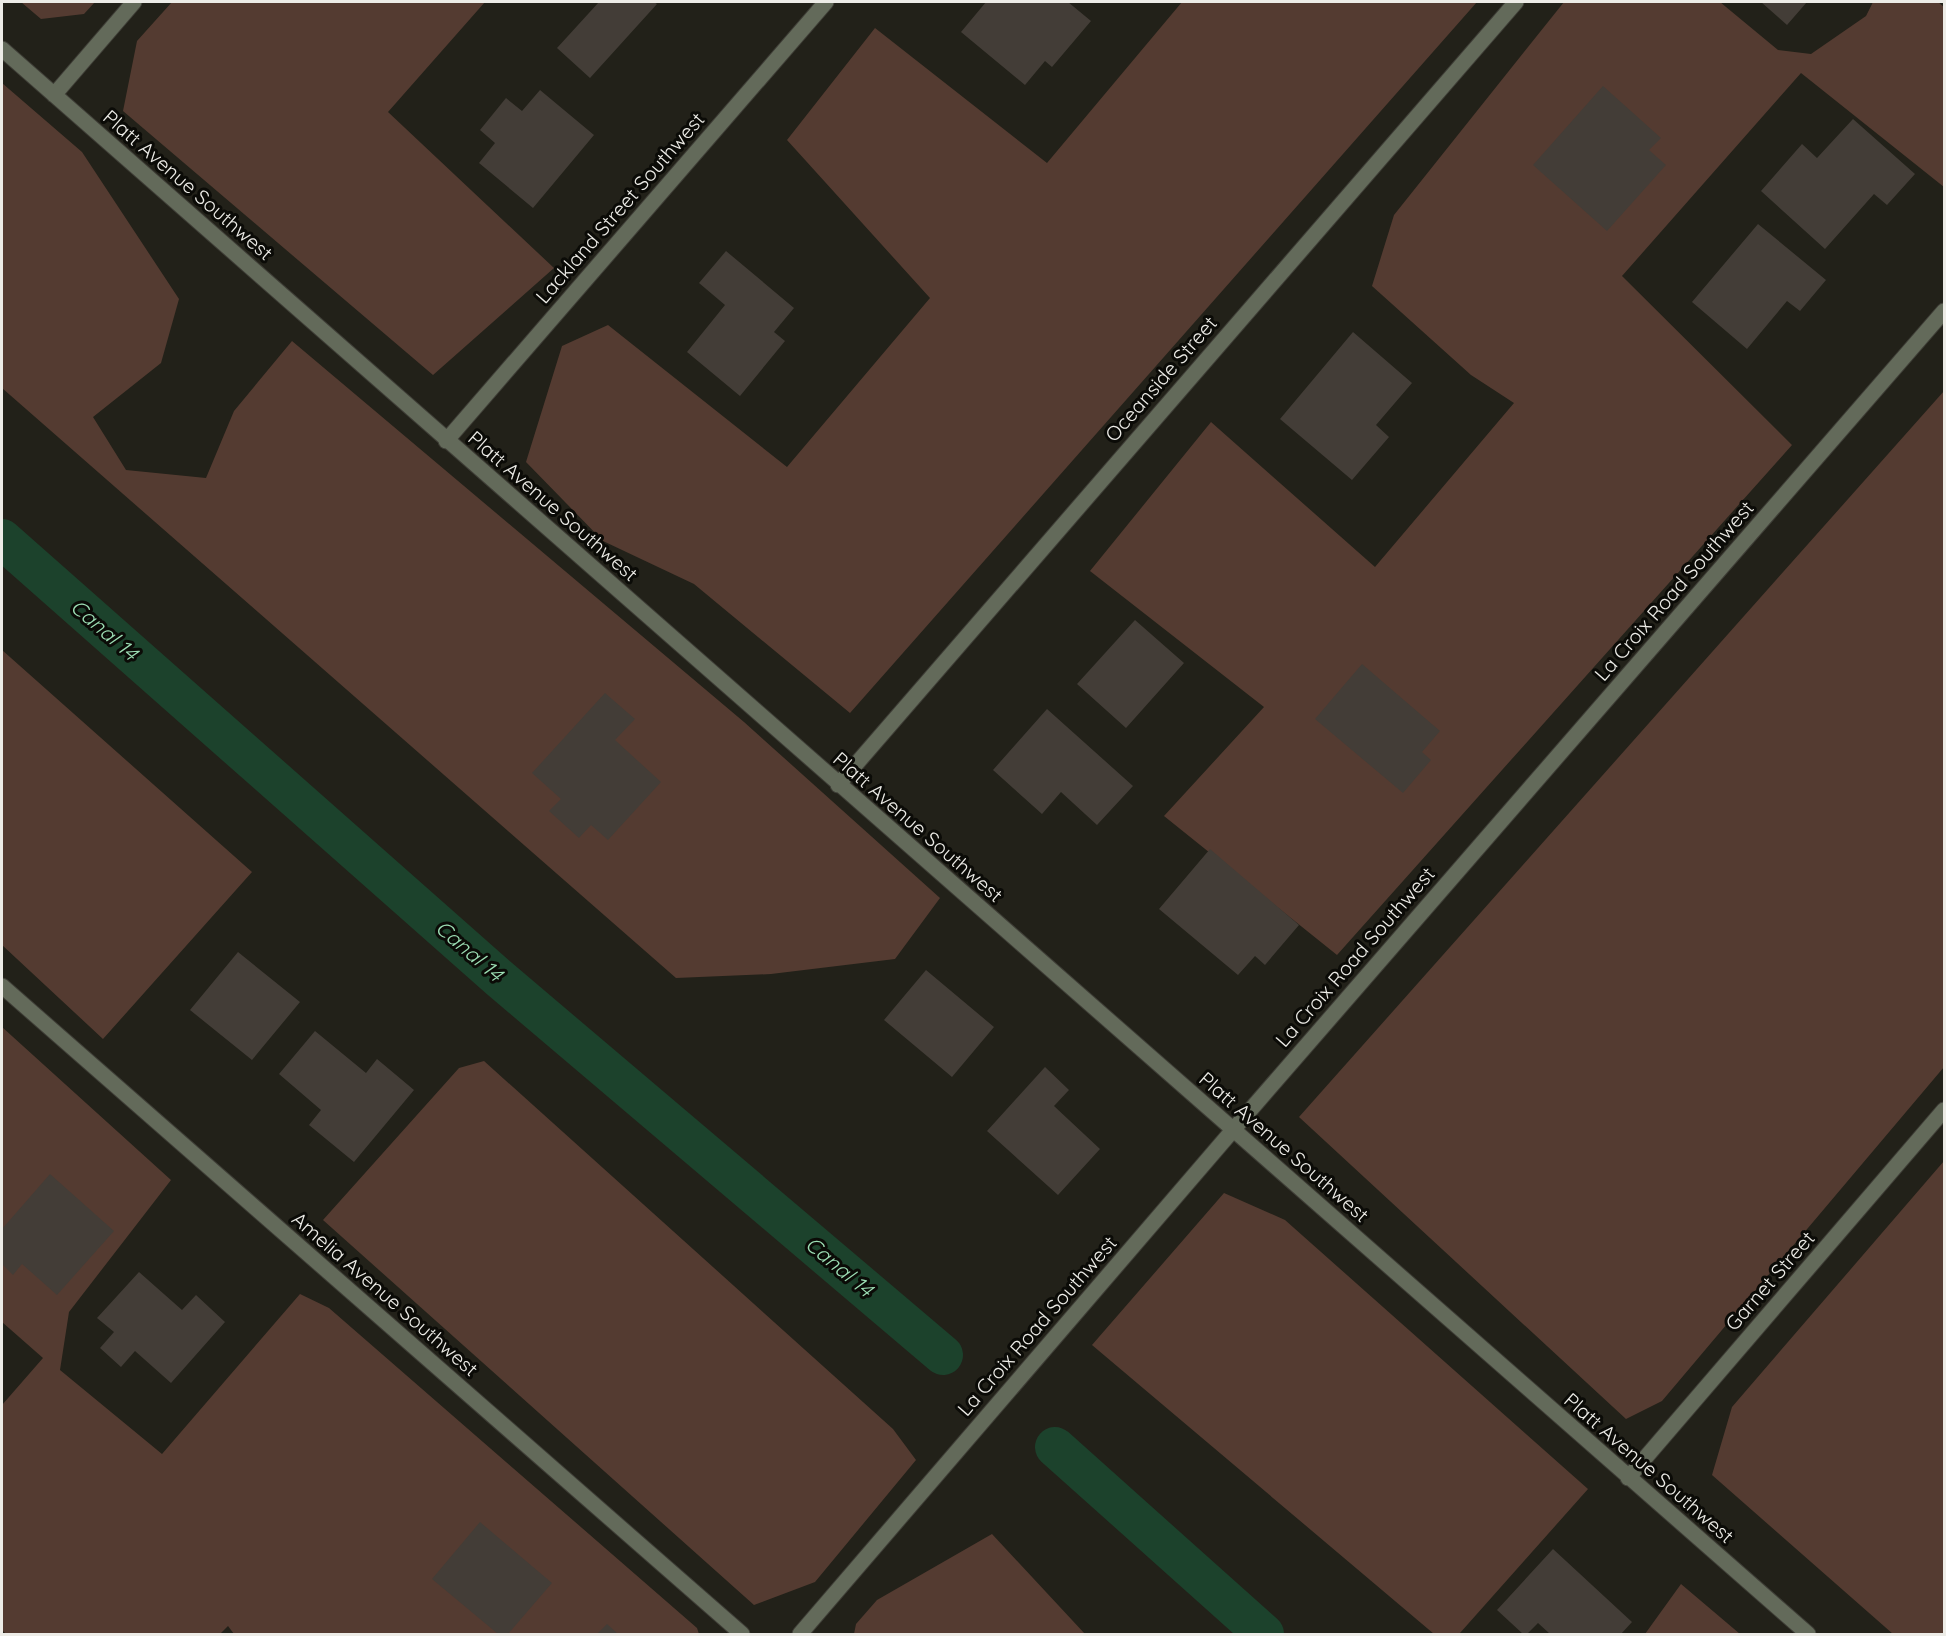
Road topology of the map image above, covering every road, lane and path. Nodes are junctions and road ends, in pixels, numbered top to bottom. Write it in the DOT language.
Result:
graph roads {
  1 [pos="134,2"];
  2 [pos="826,2"];
  3 [pos="1516,2"];
  4 [pos="2,50"];
  5 [pos="54,95"];
  6 [pos="1944,311"];
  7 [pos="446,441"];
  8 [pos="838,785"];
  9 [pos="2,986"];
  10 [pos="1944,1110"];
  11 [pos="1233,1130"];
  12 [pos="1628,1478"];
  13 [pos="742,1635"];
  14 [pos="800,1635"];
  15 [pos="1808,1635"];
  1 -- 5 [label="street"];
  2 -- 7 [label="street, Lackland Street Southwest"];
  3 -- 8 [label="street, Oceanside Street"];
  4 -- 5 [label="street, Platt Avenue Southwest"];
  5 -- 7 [label="street, Platt Avenue Southwest"];
  6 -- 11 [label="street, La Croix Road Southwest"];
  7 -- 8 [label="street, Platt Avenue Southwest"];
  8 -- 11 [label="street, Platt Avenue Southwest"];
  9 -- 13 [label="street, Amelia Avenue Southwest"];
  10 -- 12 [label="street, Garnet Street"];
  11 -- 12 [label="street, Platt Avenue Southwest"];
  11 -- 14 [label="street, La Croix Road Southwest"];
  12 -- 15 [label="street, Platt Avenue Southwest"];
}
